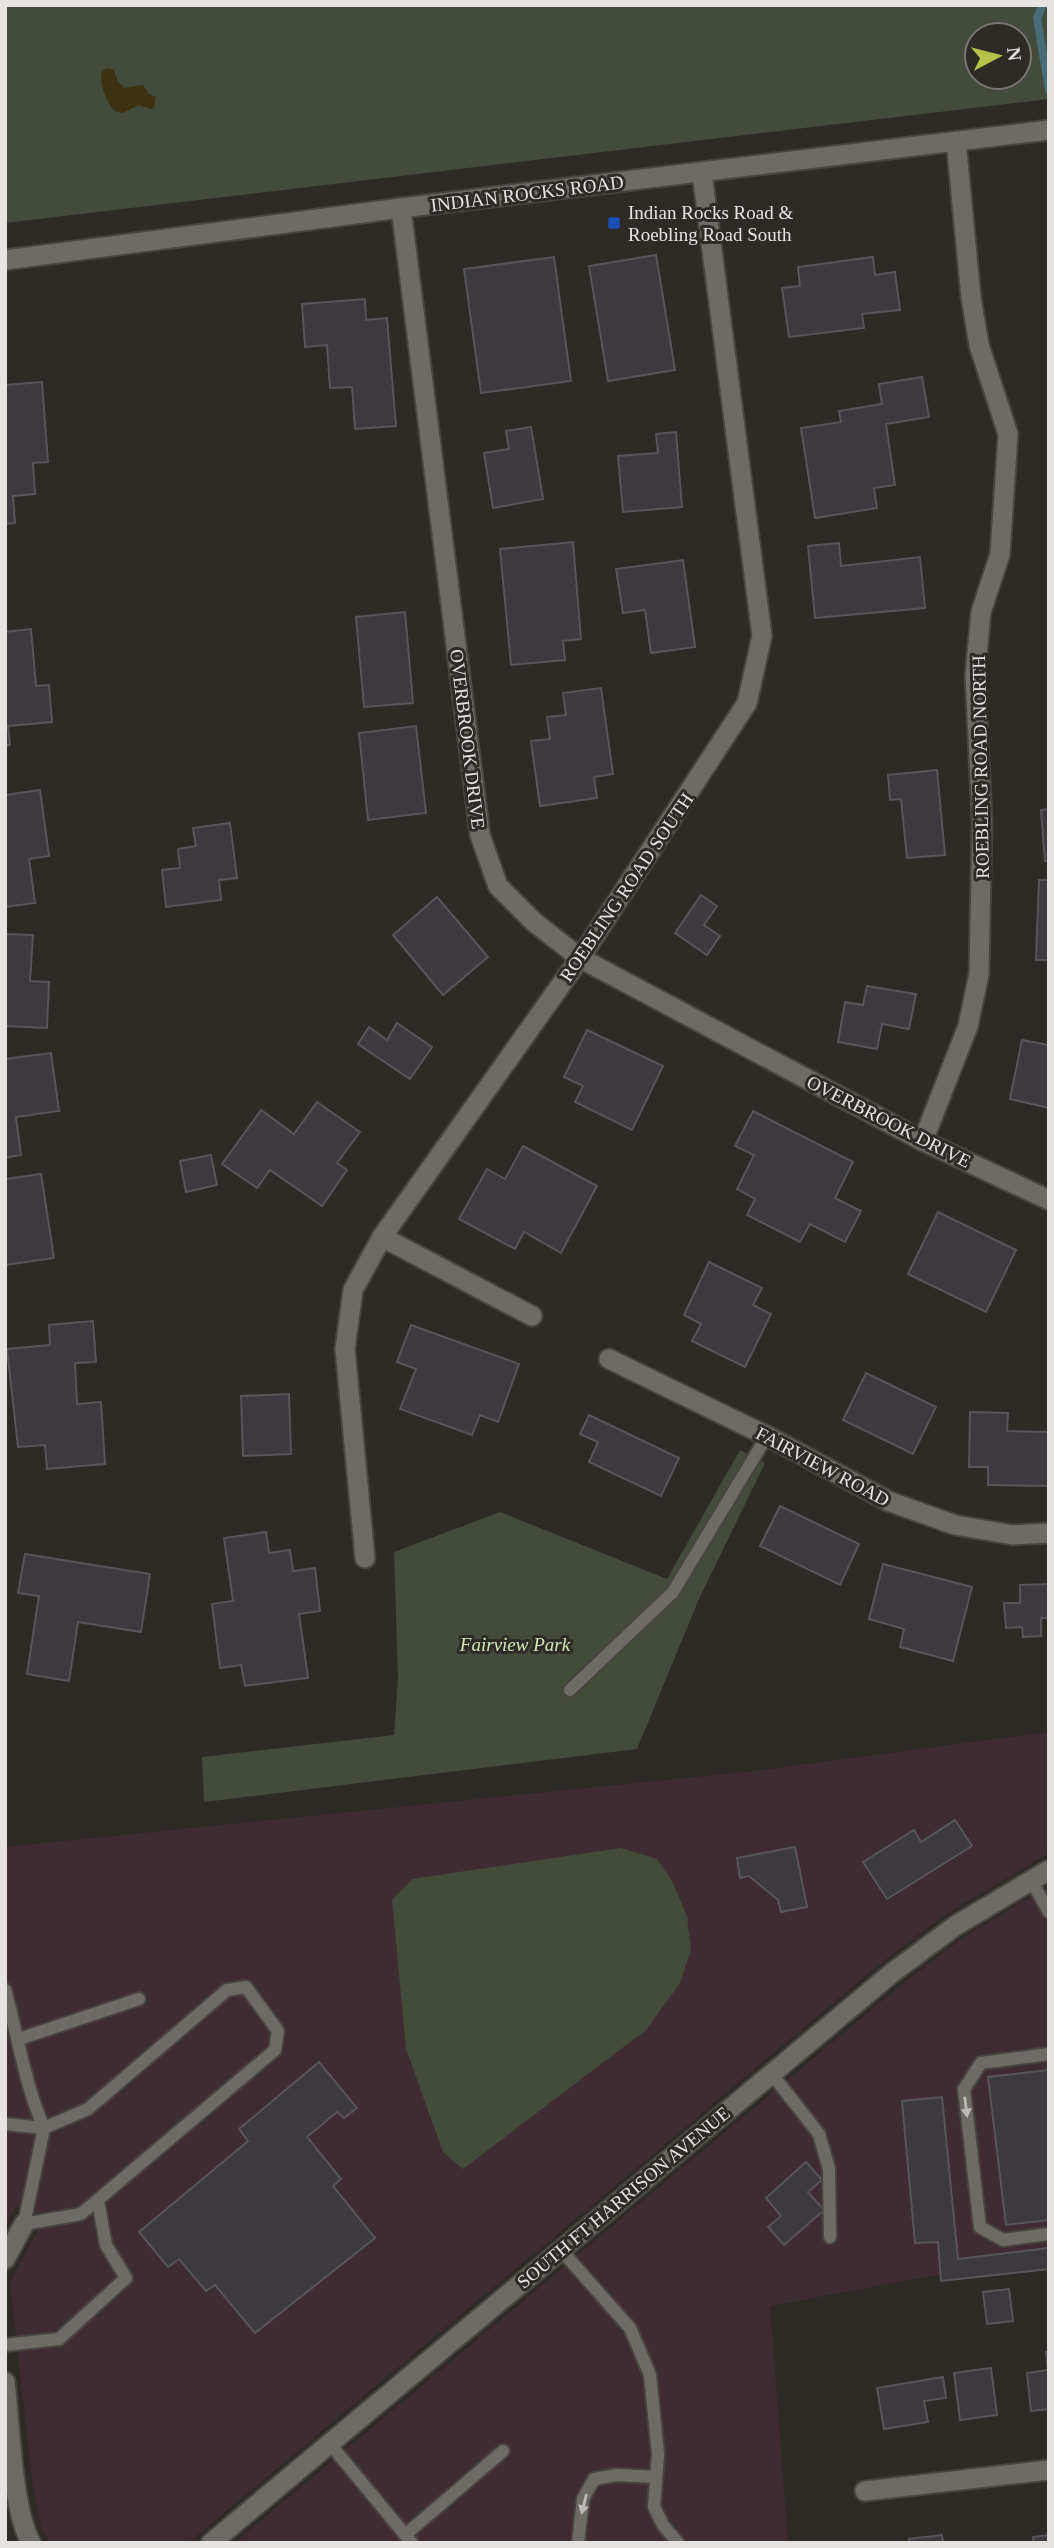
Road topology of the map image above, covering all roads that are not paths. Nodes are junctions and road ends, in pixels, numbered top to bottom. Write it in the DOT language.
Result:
graph roads {
  1 [pos="1049,130"];
  2 [pos="957,141"];
  3 [pos="702,173"];
  4 [pos="401,208"];
  5 [pos="5,260"];
  6 [pos="580,958"];
  7 [pos="923,1141"];
  8 [pos="1049,1200"];
  9 [pos="382,1237"];
  10 [pos="532,1316"];
  11 [pos="608,1359"];
  12 [pos="767,1436"];
  13 [pos="1049,1533"];
  14 [pos="365,1558"];
  15 [pos="570,1690"];
  16 [pos="1049,1870"];
  17 [pos="1031,1880"];
  18 [pos="1049,1912"];
  19 [pos="5,1990"];
  20 [pos="139,1999"];
  21 [pos="19,2039"];
  22 [pos="1049,2054"];
  23 [pos="771,2073"];
  24 [pos="5,2124"];
  25 [pos="44,2128"];
  26 [pos="98,2201"];
  27 [pos="24,2224"];
  28 [pos="1049,2234"];
  29 [pos="830,2237"];
  30 [pos="561,2250"];
  31 [pos="5,2259"];
  32 [pos="5,2345"];
  33 [pos="5,2382"];
  34 [pos="330,2444"];
  35 [pos="503,2451"];
  36 [pos="1049,2470"];
  37 [pos="656,2477"];
  38 [pos="865,2491"];
  39 [pos="409,2539"];
  40 [pos="31,2543"];
  41 [pos="211,2543"];
  42 [pos="578,2543"];
  43 [pos="678,2543"];
  1 -- 2 [label="street, INDIAN ROCKS ROAD"];
  2 -- 3 [label="street, INDIAN ROCKS ROAD"];
  2 -- 7 [label="street, ROEBLING ROAD NORTH"];
  3 -- 4 [label="street, INDIAN ROCKS ROAD"];
  3 -- 6 [label="street, ROEBLING ROAD SOUTH"];
  4 -- 5 [label="street, INDIAN ROCKS ROAD"];
  4 -- 6 [label="street, OVERBROOK DRIVE"];
  6 -- 7 [label="street, OVERBROOK DRIVE"];
  6 -- 9 [label="street, ROEBLING ROAD SOUTH"];
  7 -- 8 [label="street, OVERBROOK DRIVE"];
  9 -- 10 [label="street"];
  9 -- 14 [label="street, ROEBLING ROAD SOUTH"];
  11 -- 12 [label="street, FAIRVIEW ROAD"];
  12 -- 13 [label="street, FAIRVIEW ROAD"];
  12 -- 15 [label="lane"];
  16 -- 17 [label="street, SOUTH FT HARRISON AVENUE"];
  17 -- 18 [label="lane"];
  17 -- 23 [label="street, SOUTH FT HARRISON AVENUE"];
  19 -- 21 [label="lane"];
  20 -- 21 [label="lane"];
  21 -- 25 [label="lane"];
  22 -- 28 [label="lane, one-way"];
  23 -- 29 [label="lane"];
  23 -- 30 [label="street, SOUTH FT HARRISON AVENUE"];
  24 -- 25 [label="lane"];
  25 -- 26 [label="lane"];
  25 -- 27 [label="lane"];
  26 -- 27 [label="lane"];
  26 -- 32 [label="lane"];
  27 -- 31 [label="street"];
  30 -- 34 [label="street, SOUTH FT HARRISON AVENUE"];
  30 -- 37 [label="lane"];
  33 -- 40 [label="street"];
  34 -- 39 [label="lane"];
  34 -- 41 [label="street, SOUTH FT HARRISON AVENUE"];
  35 -- 39 [label="lane"];
  36 -- 38 [label="street"];
  37 -- 42 [label="lane, one-way"];
  37 -- 43 [label="lane"];
}
